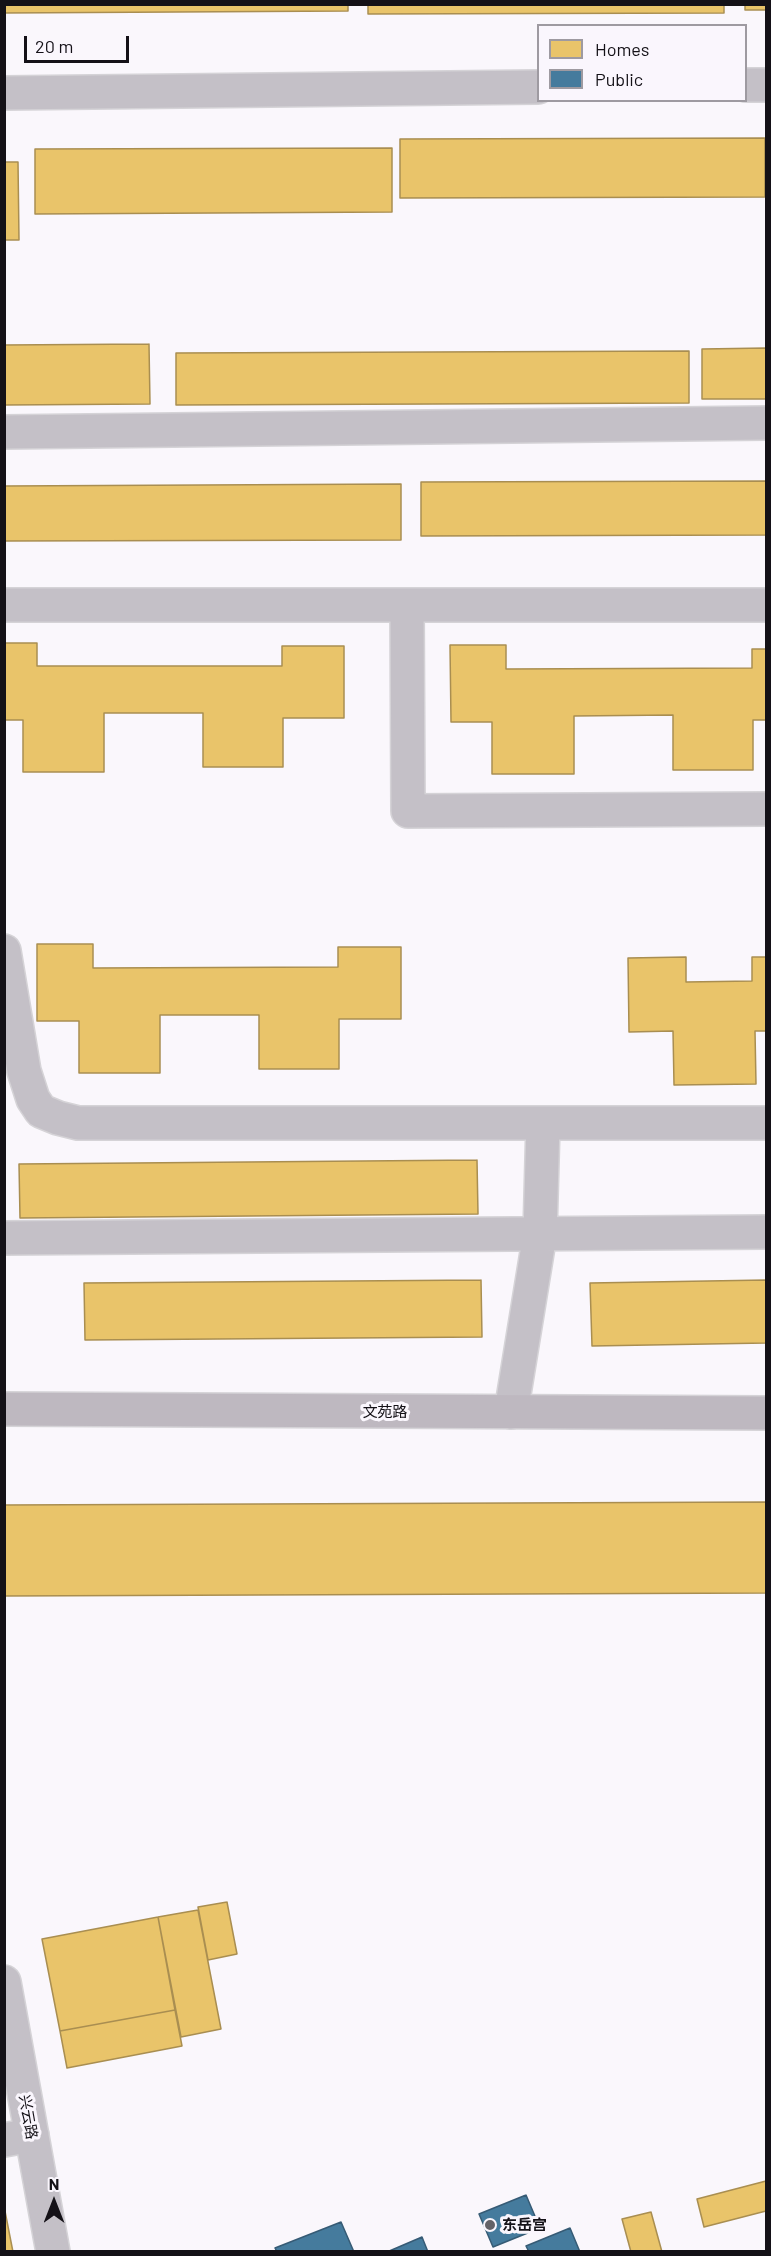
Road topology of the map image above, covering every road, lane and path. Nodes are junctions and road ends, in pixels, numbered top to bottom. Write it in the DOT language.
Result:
graph roads {
  1 [pos="747,85"];
  2 [pos="766,85"];
  3 [pos="537,87"];
  4 [pos="4,93"];
  5 [pos="766,423"];
  6 [pos="4,432"];
  7 [pos="4,605"];
  8 [pos="407,605"];
  9 [pos="766,605"];
  10 [pos="766,809"];
  11 [pos="4,951"];
  12 [pos="543,1123"];
  13 [pos="766,1123"];
  14 [pos="766,1232"];
  15 [pos="540,1234"];
  16 [pos="4,1238"];
  17 [pos="4,1409"];
  18 [pos="512,1413"];
  19 [pos="766,1413"];
  20 [pos="4,1982"];
  21 [pos="18,2137"];
  22 [pos="53,2252"];
  1 -- 2 [label="street"];
  3 -- 4 [label="street"];
  5 -- 6 [label="street"];
  7 -- 8 [label="street"];
  8 -- 9 [label="street"];
  8 -- 10 [label="street"];
  11 -- 12 [label="street"];
  12 -- 13 [label="street"];
  12 -- 15 [label="street"];
  14 -- 15 [label="street"];
  15 -- 16 [label="street"];
  15 -- 18 [label="street"];
  17 -- 18 [label="main road, 文苑路"];
  18 -- 19 [label="main road, 文苑路"];
  20 -- 21 [label="street, 兴云路"];
  21 -- 22 [label="street, 兴云路"];
}
